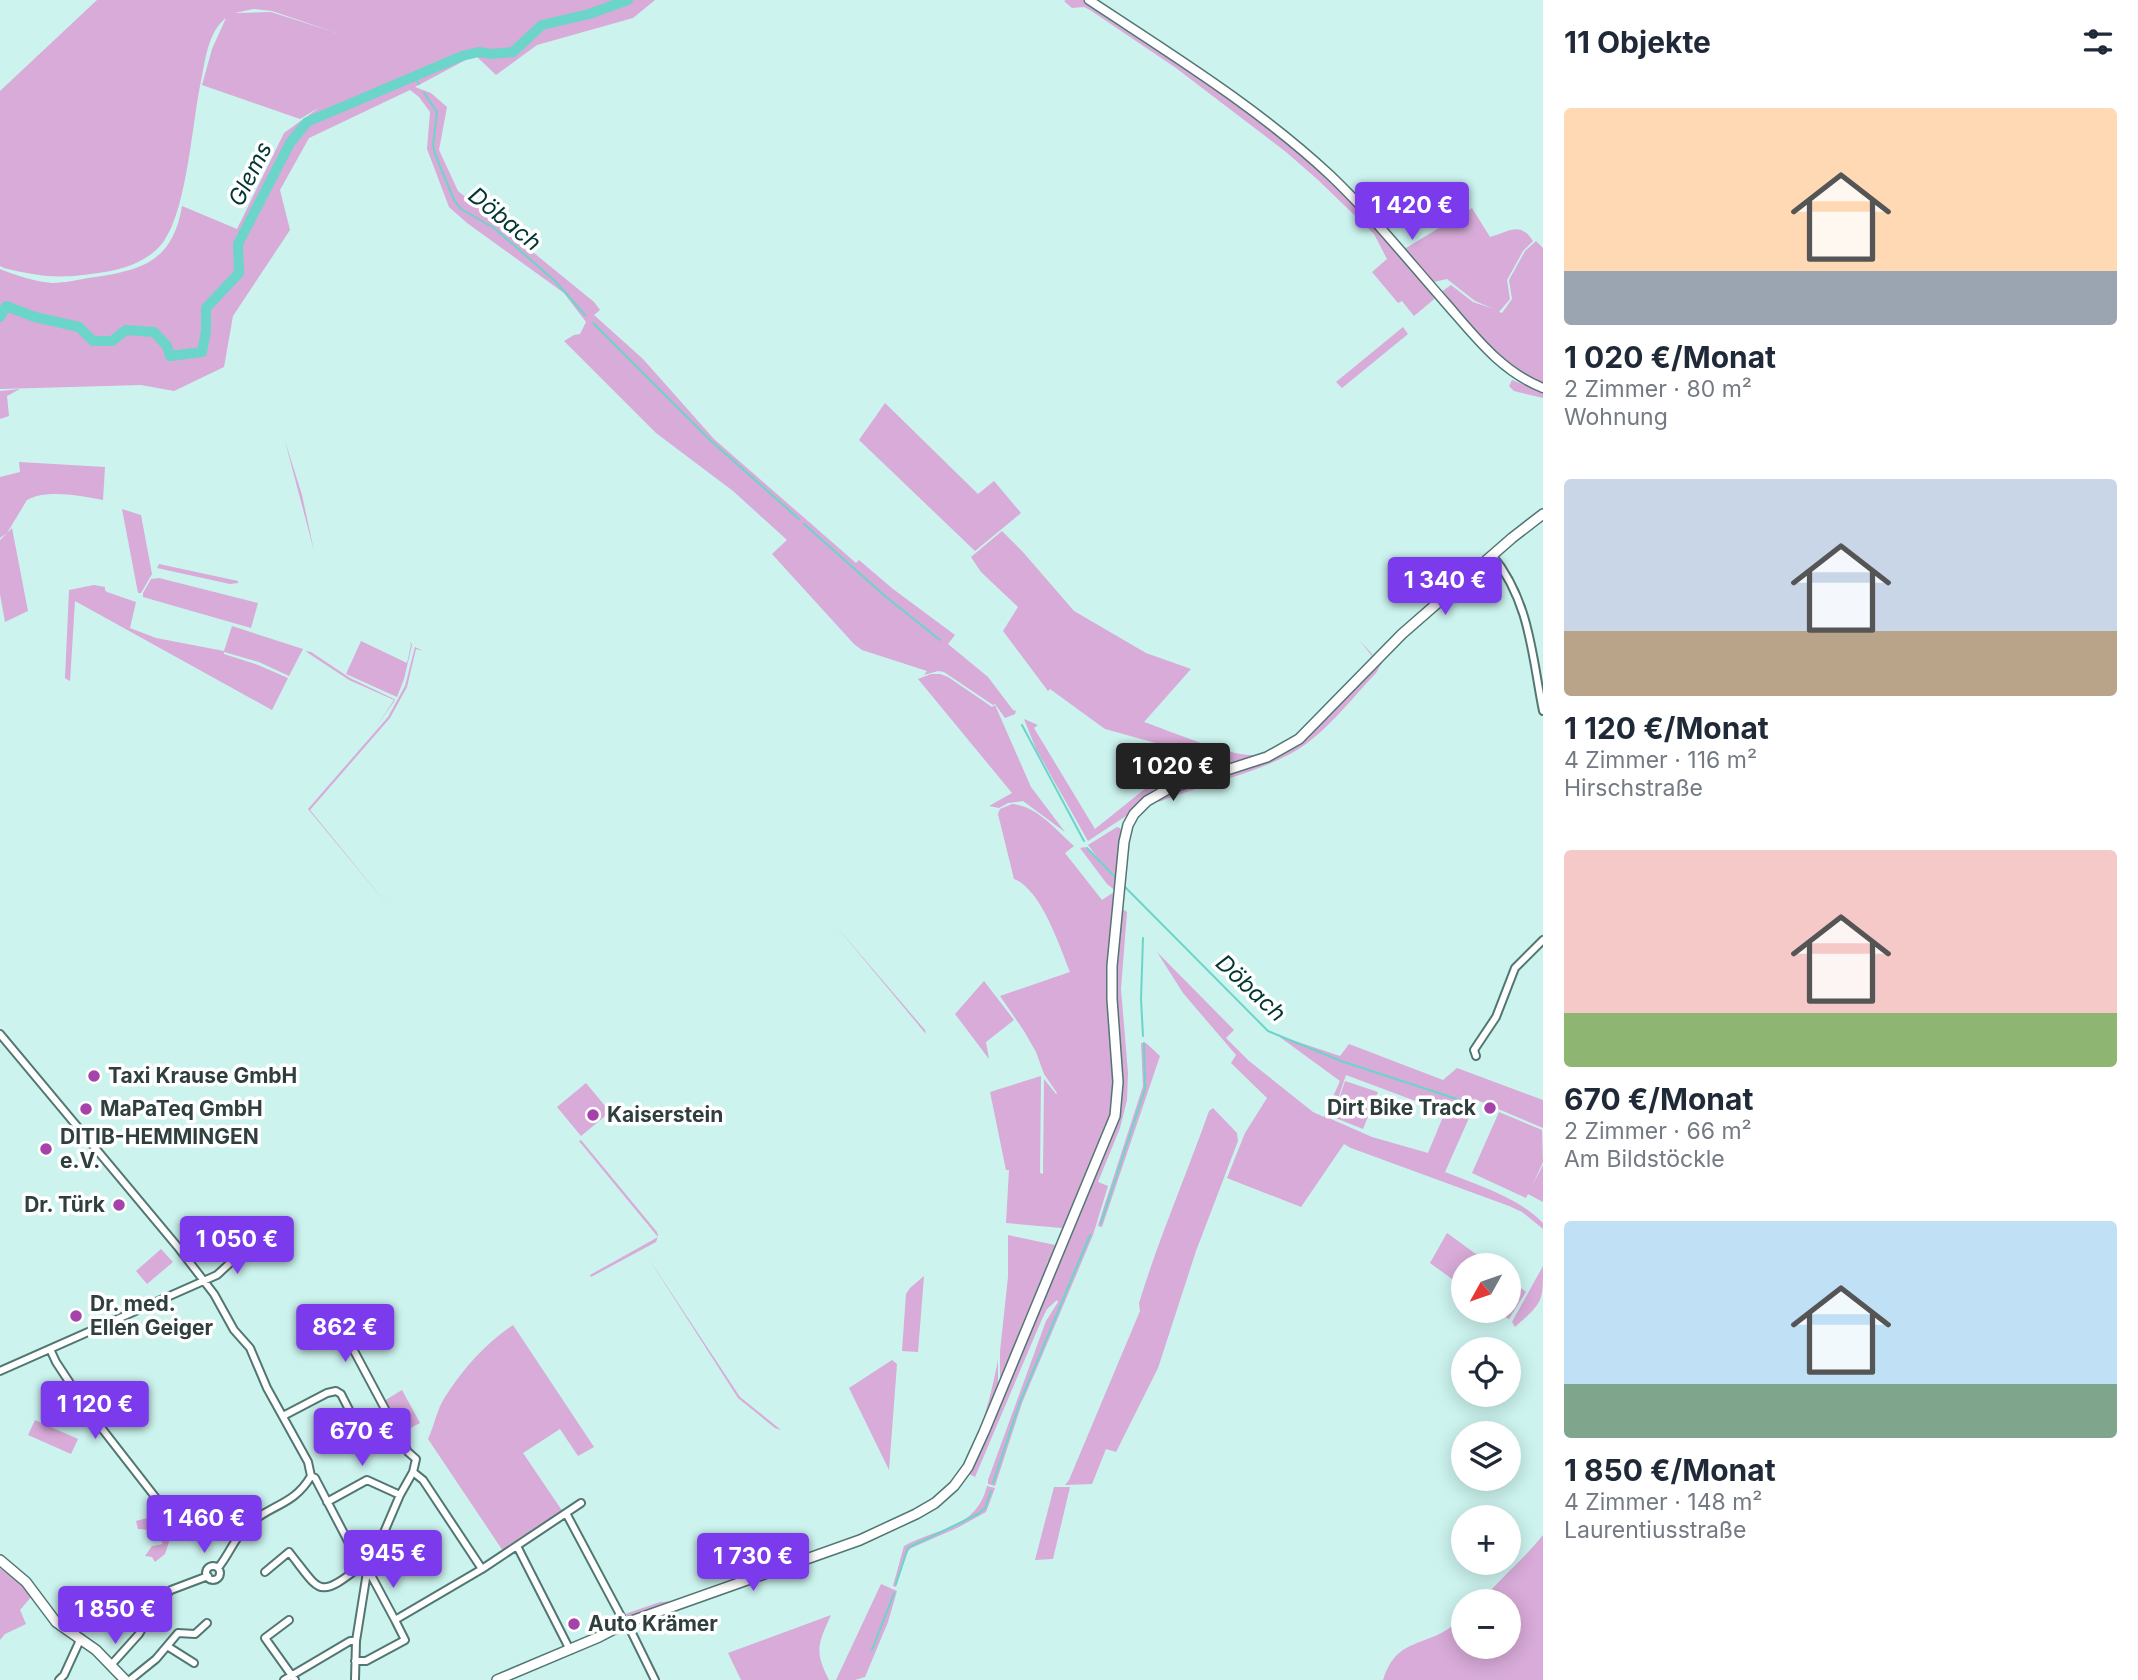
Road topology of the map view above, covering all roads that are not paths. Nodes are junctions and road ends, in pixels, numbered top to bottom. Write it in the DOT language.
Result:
graph roads {
  1 [pos="1089,0"];
  2 [pos="1543,388"];
  3 [pos="1543,514"];
  4 [pos="1492,555"];
  5 [pos="1543,711"];
  6 [pos="1543,940"];
  7 [pos="0,1034"];
  8 [pos="1476,1056"];
  9 [pos="254,1244"];
  10 [pos="204,1281"];
  11 [pos="345,1334"];
  12 [pos="50,1349"];
  13 [pos="0,1371"];
  14 [pos="283,1416"];
  15 [pos="361,1433"];
  16 [pos="413,1472"];
  17 [pos="311,1476"];
  18 [pos="400,1495"];
  19 [pos="327,1503"];
  20 [pos="580,1503"];
  21 [pos="566,1513"];
  22 [pos="170,1516"];
  23 [pos="517,1546"];
  24 [pos="0,1560"];
  25 [pos="361,1566"];
  26 [pos="482,1570"];
  27 [pos="265,1572"];
  28 [pos="368,1572"];
  29 [pos="289,1620"];
  30 [pos="394,1620"];
  31 [pos="207,1623"];
  32 [pos="626,1623"];
  33 [pos="81,1638"];
  34 [pos="356,1641"];
  35 [pos="167,1646"];
  36 [pos="570,1650"];
  37 [pos="355,1661"];
  38 [pos="112,1664"];
  39 [pos="194,1664"];
  40 [pos="294,1677"];
  41 [pos="59,1680"];
  42 [pos="128,1680"];
  43 [pos="284,1680"];
  44 [pos="355,1680"];
  45 [pos="497,1680"];
  46 [pos="655,1680"];
  1 -- 2 [label="street"];
  3 -- 4 [label="main road"];
  4 -- 5 [label="street"];
  4 -- 32 [label="main road"];
  6 -- 8 [label="street"];
  7 -- 10 [label="street"];
  9 -- 10 [label="street"];
  10 -- 12 [label="street"];
  10 -- 14 [label="street"];
  11 -- 16 [label="street"];
  12 -- 13 [label="street"];
  12 -- 22 [label="street"];
  14 -- 15 [label="street"];
  14 -- 17 [label="street"];
  16 -- 18 [label="street"];
  16 -- 26 [label="street"];
  17 -- 19 [label="street"];
  17 -- 38 [label="street"];
  18 -- 19 [label="street"];
  18 -- 28 [label="street"];
  19 -- 25 [label="street"];
  20 -- 21 [label="street"];
  21 -- 23 [label="street"];
  21 -- 32 [label="street"];
  23 -- 26 [label="street"];
  23 -- 36 [label="street"];
  24 -- 33 [label="main road"];
  25 -- 27 [label="street"];
  25 -- 28 [label="street"];
  26 -- 30 [label="street"];
  28 -- 30 [label="street"];
  28 -- 34 [label="street"];
  29 -- 40 [label="street"];
  30 -- 37 [label="street"];
  31 -- 35 [label="street"];
  32 -- 36 [label="main road"];
  32 -- 46 [label="street"];
  33 -- 38 [label="main road"];
  33 -- 41 [label="street"];
  34 -- 37 [label="street"];
  34 -- 40 [label="street"];
  35 -- 39 [label="street"];
  35 -- 42 [label="street"];
  36 -- 45 [label="main road"];
  37 -- 44 [label="street"];
  38 -- 42 [label="main road"];
  40 -- 43 [label="street"];
}
